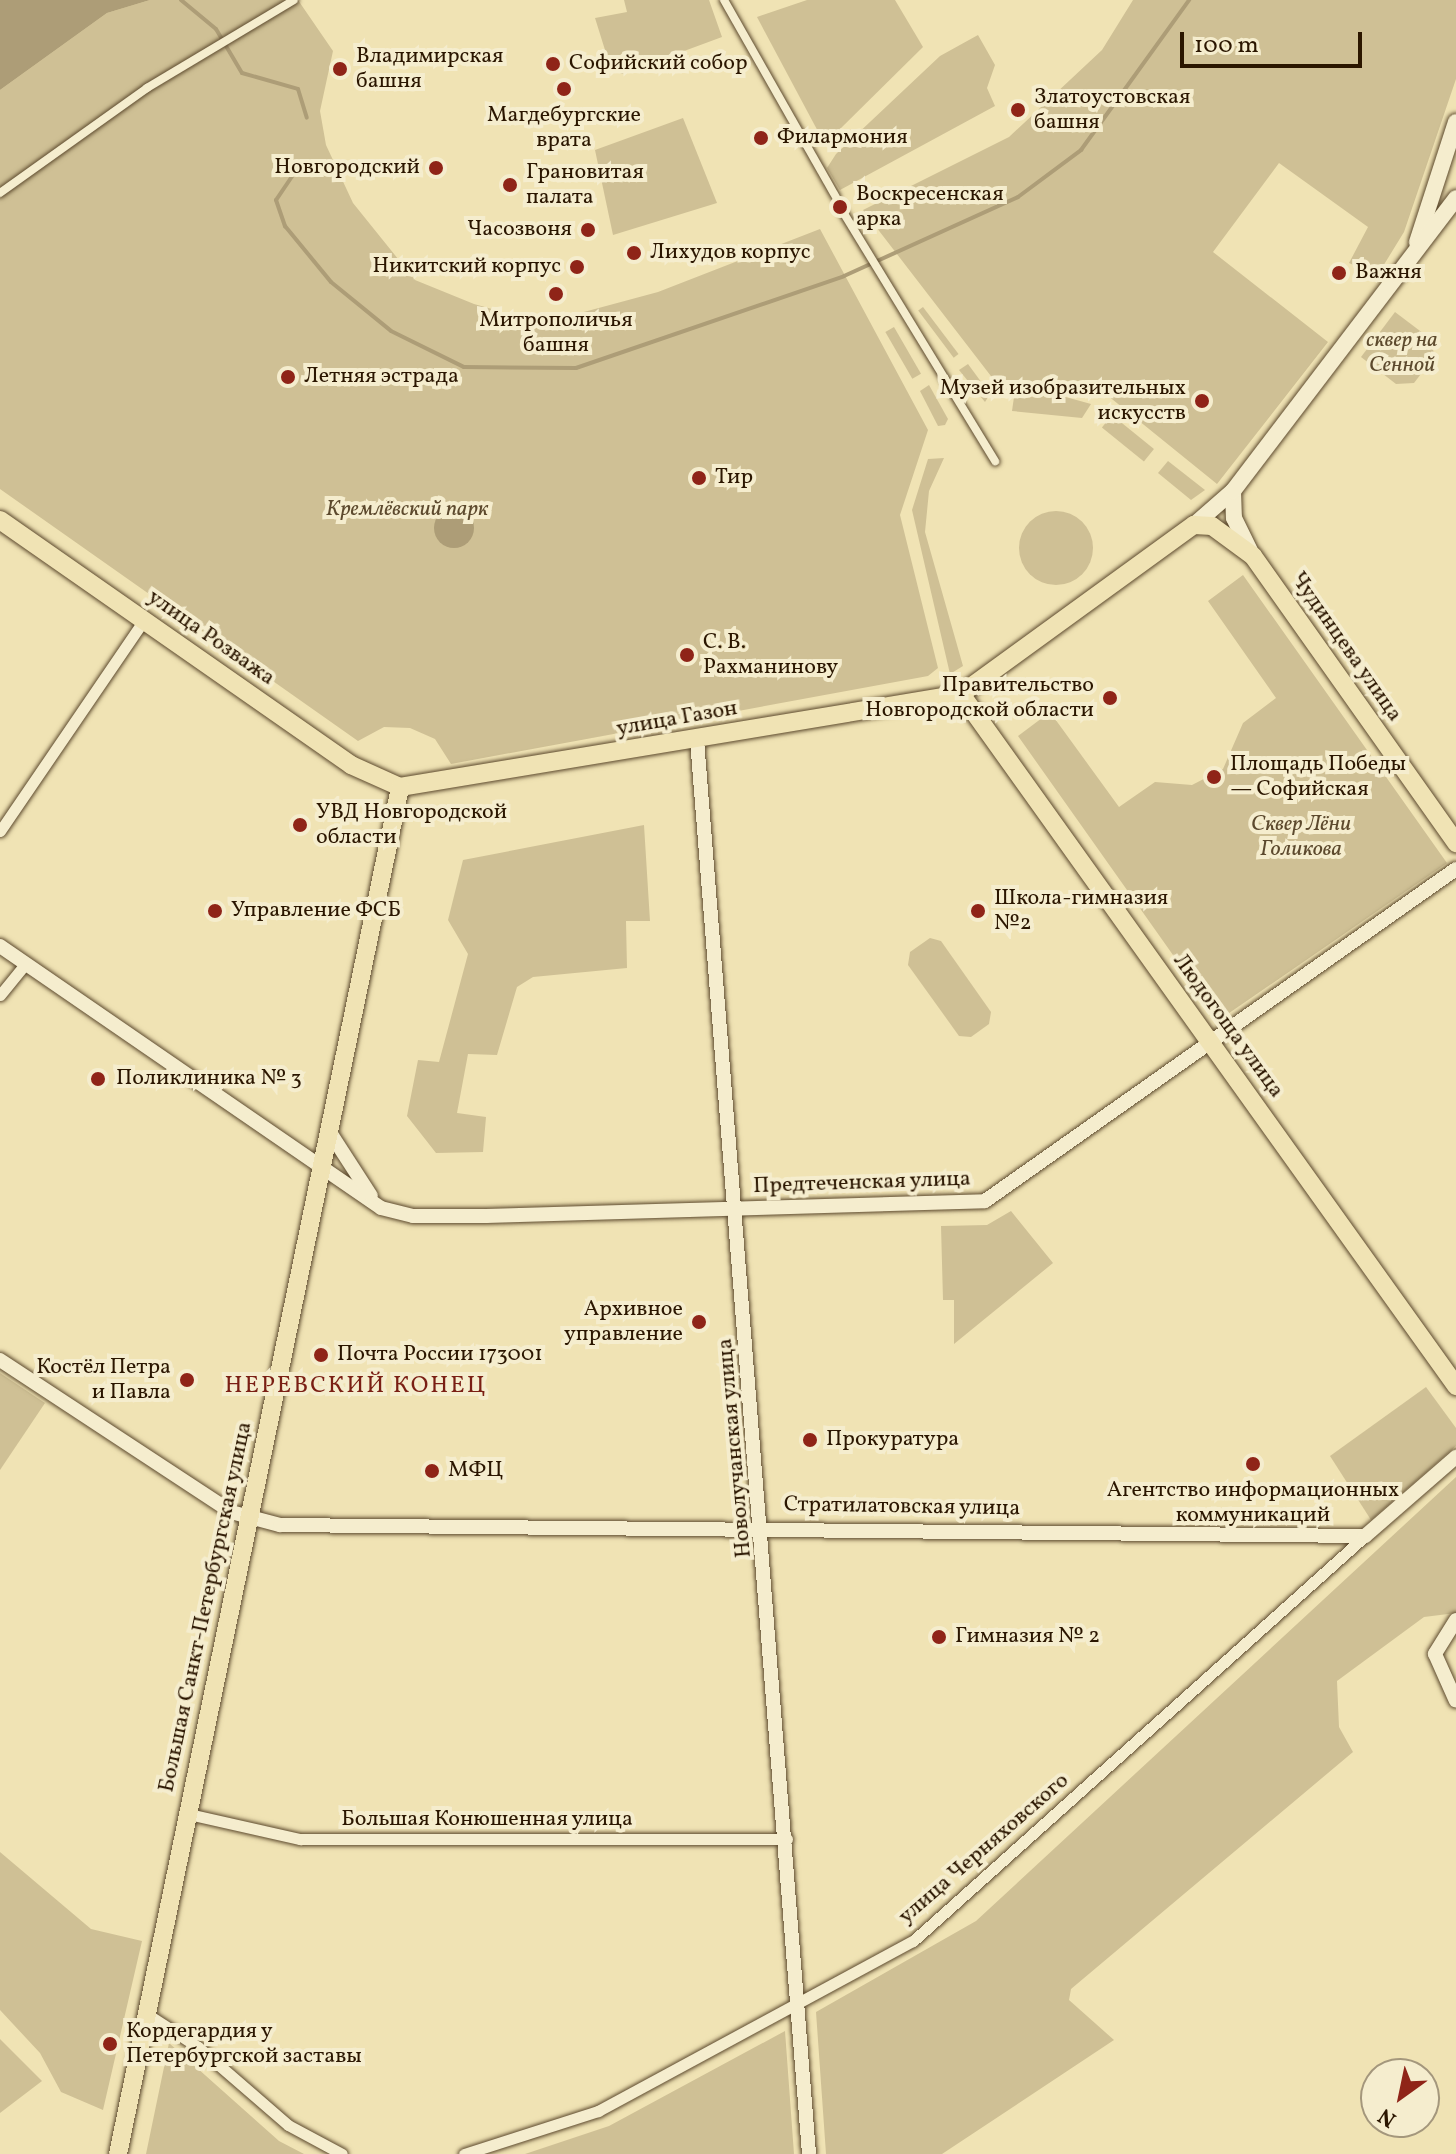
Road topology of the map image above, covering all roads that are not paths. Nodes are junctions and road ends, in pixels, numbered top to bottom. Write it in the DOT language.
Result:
graph roads {
  1 [pos="294,0"];
  2 [pos="724,0"];
  3 [pos="1456,122"];
  4 [pos="1450,144"];
  5 [pos="1456,175"];
  6 [pos="0,193"];
  7 [pos="836,197"];
  8 [pos="1456,198"];
  9 [pos="840,207"];
  10 [pos="1407,261"];
  11 [pos="995,461"];
  12 [pos="1233,491"];
  13 [pos="0,520"];
  14 [pos="1194,525"];
  15 [pos="1253,556"];
  16 [pos="144,620"];
  17 [pos="961,694"];
  18 [pos="697,740"];
  19 [pos="400,787"];
  20 [pos="0,831"];
  21 [pos="1456,843"];
  22 [pos="1456,869"];
  23 [pos="0,946"];
  24 [pos="26,963"];
  25 [pos="0,995"];
  26 [pos="1211,1043"];
  27 [pos="329,1131"];
  28 [pos="322,1168"];
  29 [pos="381,1208"];
  30 [pos="737,1208"];
  31 [pos="0,1360"];
  32 [pos="1456,1386"];
  33 [pos="1456,1457"];
  34 [pos="248,1519"];
  35 [pos="764,1527"];
  36 [pos="1365,1536"];
  37 [pos="1456,1620"];
  38 [pos="1456,1701"];
  39 [pos="189,1814"];
  40 [pos="787,1839"];
  41 [pos="797,2008"];
  42 [pos="147,2014"];
  43 [pos="118,2154"];
  44 [pos="342,2154"];
  45 [pos="464,2154"];
  46 [pos="809,2154"];
  1 -- 6 [label="street"];
  2 -- 7 [label="street"];
  3 -- 4 [label="main road"];
  4 -- 5 [label="main road"];
  4 -- 10 [label="main road"];
  8 -- 10 [label="main road"];
  9 -- 11 [label="street"];
  10 -- 12 [label="main road"];
  12 -- 14 [label="main road"];
  12 -- 15 [label="main road, Чудинцева улица"];
  13 -- 16 [label="main road, улица Розважа"];
  14 -- 15 [label="main road, Чудинцева улица"];
  14 -- 17 [label="main road"];
  15 -- 21 [label="main road, Чудинцева улица"];
  16 -- 19 [label="main road, улица Розважа"];
  16 -- 20 [label="street"];
  17 -- 18 [label="main road, улица Газон"];
  17 -- 26 [label="main road, Людогоща улица"];
  18 -- 19 [label="main road, улица Газон"];
  18 -- 30 [label="street, Новолучанская улица"];
  19 -- 27 [label="main road, Большая Санкт-Петербургская улица"];
  22 -- 26 [label="street, Предтеченская улица"];
  23 -- 24 [label="street, Предтеченская улица"];
  24 -- 25 [label="street"];
  24 -- 28 [label="street, Предтеченская улица"];
  26 -- 30 [label="street, Предтеченская улица"];
  26 -- 32 [label="main road, Людогоща улица"];
  27 -- 28 [label="main road, Большая Санкт-Петербургская улица"];
  27 -- 29 [label="street"];
  28 -- 29 [label="street, Предтеченская улица"];
  28 -- 34 [label="main road, Большая Санкт-Петербургская улица"];
  29 -- 30 [label="street, Предтеченская улица"];
  30 -- 35 [label="street, Новолучанская улица"];
  31 -- 34 [label="street"];
  33 -- 36 [label="street, улица Черняховского"];
  34 -- 35 [label="street, Стратилатовская улица"];
  34 -- 39 [label="main road, Большая Санкт-Петербургская улица"];
  35 -- 36 [label="street, Стратилатовская улица"];
  35 -- 40 [label="street, Новолучанская улица"];
  36 -- 41 [label="street, улица Черняховского"];
  37 -- 38 [label="street"];
  39 -- 40 [label="street, Большая Конюшенная улица"];
  39 -- 42 [label="main road, Большая Санкт-Петербургская улица"];
  40 -- 41 [label="street, Новолучанская улица"];
  41 -- 45 [label="street, улица Черняховского"];
  41 -- 46 [label="street, Новолучанская улица"];
  42 -- 43 [label="main road, Большая Санкт-Петербургская улица"];
  42 -- 44 [label="street"];
}
